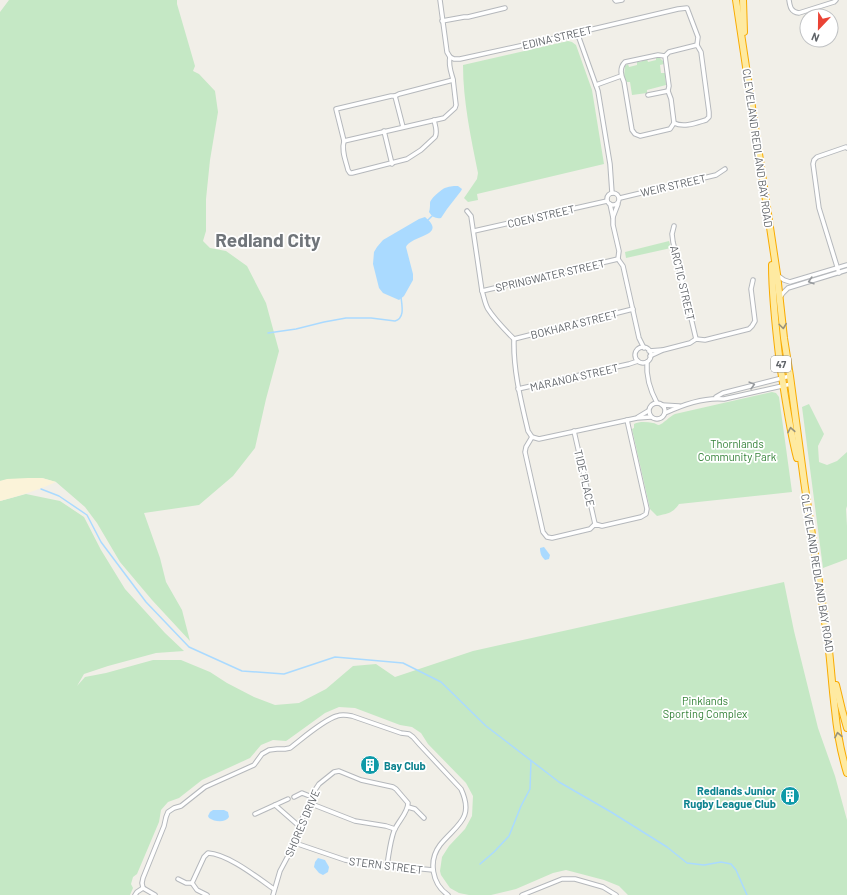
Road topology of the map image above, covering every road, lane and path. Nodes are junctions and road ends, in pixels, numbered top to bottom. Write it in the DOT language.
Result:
graph roads {
  1 [pos="440,0"];
  2 [pos="615,0"];
  3 [pos="622,0"];
  4 [pos="736,0"];
  5 [pos="743,0"];
  6 [pos="789,0"];
  7 [pos="836,0"];
  8 [pos="505,8"];
  9 [pos="442,21"];
  10 [pos="578,35"];
  11 [pos="696,45"];
  12 [pos="744,50"];
  13 [pos="664,56"];
  14 [pos="450,57"];
  15 [pos="621,76"];
  16 [pos="453,80"];
  17 [pos="596,85"];
  18 [pos="668,91"];
  19 [pos="648,95"];
  20 [pos="395,96"];
  21 [pos="434,120"];
  22 [pos="674,123"];
  23 [pos="403,127"];
  24 [pos="384,131"];
  25 [pos="344,141"];
  26 [pos="847,148"];
  27 [pos="392,164"];
  28 [pos="724,168"];
  29 [pos="612,193"];
  30 [pos="620,198"];
  31 [pos="609,203"];
  32 [pos="618,204"];
  33 [pos="467,211"];
  34 [pos="613,218"];
  35 [pos="674,226"];
  36 [pos="474,231"];
  37 [pos="772,245"];
  38 [pos="618,259"];
  39 [pos="847,265"];
  40 [pos="837,268"];
  41 [pos="847,270"];
  42 [pos="839,273"];
  43 [pos="777,274"];
  44 [pos="753,280"];
  45 [pos="482,291"];
  46 [pos="780,298"];
  47 [pos="633,309"];
  48 [pos="639,338"];
  49 [pos="514,339"];
  50 [pos="696,339"];
  51 [pos="644,348"];
  52 [pos="663,350"];
  53 [pos="636,351"];
  54 [pos="649,351"];
  55 [pos="635,356"];
  56 [pos="650,356"];
  57 [pos="640,362"];
  58 [pos="647,362"];
  59 [pos="629,364"];
  60 [pos="647,372"];
  61 [pos="790,376"];
  62 [pos="782,378"];
  63 [pos="791,384"];
  64 [pos="784,386"];
  65 [pos="518,389"];
  66 [pos="652,394"];
  67 [pos="715,398"];
  68 [pos="656,403"];
  69 [pos="662,405"];
  70 [pos="651,406"];
  71 [pos="680,406"];
  72 [pos="648,411"];
  73 [pos="665,413"];
  74 [pos="651,417"];
  75 [pos="638,418"];
  76 [pos="627,420"];
  77 [pos="574,432"];
  78 [pos="532,437"];
  79 [pos="804,481"];
  80 [pos="595,524"];
  81 [pos="831,666"];
  82 [pos="847,728"];
  83 [pos="847,774"];
  84 [pos="294,797"];
  85 [pos="312,797"];
  86 [pos="288,799"];
  87 [pos="309,803"];
  88 [pos="275,806"];
  89 [pos="408,807"];
  90 [pos="255,814"];
  91 [pos="424,818"];
  92 [pos="299,826"];
  93 [pos="395,829"];
  94 [pos="295,843"];
  95 [pos="387,865"];
  96 [pos="433,870"];
  97 [pos="178,879"];
  98 [pos="192,883"];
  99 [pos="143,888"];
  100 [pos="274,889"];
  101 [pos="135,895"];
  102 [pos="155,895"];
  103 [pos="207,895"];
  104 [pos="273,895"];
  105 [pos="448,895"];
  106 [pos="522,895"];
  107 [pos="616,895"];
  1 -- 9 [label="street"];
  2 -- 3 [label="street"];
  4 -- 12 [label="highway, CLEVELAND REDLAND BAY ROAD / 47"];
  5 -- 12 [label="highway, CLEVELAND REDLAND BAY ROAD / 47"];
  6 -- 7 [label="street"];
  8 -- 9 [label="street"];
  9 -- 14 [label="street"];
  10 -- 11 [label="street, EDINA STREET"];
  10 -- 14 [label="street, EDINA STREET"];
  10 -- 17 [label="street"];
  11 -- 13 [label="street"];
  11 -- 22 [label="street"];
  12 -- 37 [label="highway, CLEVELAND REDLAND BAY ROAD / 47"];
  13 -- 15 [label="street"];
  13 -- 18 [label="street"];
  14 -- 16 [label="street"];
  15 -- 17 [label="street"];
  15 -- 22 [label="street"];
  16 -- 20 [label="street"];
  16 -- 21 [label="street"];
  17 -- 29 [label="street"];
  18 -- 19 [label="street"];
  18 -- 22 [label="street"];
  20 -- 23 [label="street"];
  20 -- 25 [label="street"];
  21 -- 23 [label="street"];
  21 -- 27 [label="street"];
  23 -- 24 [label="street"];
  24 -- 25 [label="street"];
  24 -- 27 [label="street"];
  25 -- 27 [label="street"];
  26 -- 40 [label="street"];
  28 -- 30 [label="street, WEIR STREET"];
  29 -- 30 [label="street"];
  29 -- 31 [label="street"];
  30 -- 32 [label="street"];
  31 -- 32 [label="street"];
  31 -- 34 [label="street"];
  31 -- 36 [label="street, COEN STREET"];
  32 -- 34 [label="street"];
  33 -- 36 [label="street"];
  34 -- 38 [label="street"];
  35 -- 50 [label="street, ARCTIC STREET"];
  36 -- 45 [label="street"];
  37 -- 43 [label="highway, CLEVELAND REDLAND BAY ROAD / 47"];
  37 -- 62 [label="highway, CLEVELAND REDLAND BAY ROAD / 47"];
  38 -- 45 [label="street, SPRINGWATER STREET"];
  38 -- 47 [label="street"];
  39 -- 40 [label="street"];
  40 -- 42 [label="street"];
  40 -- 43 [label="street"];
  41 -- 42 [label="street"];
  42 -- 46 [label="street, one-way"];
  43 -- 46 [label="highway, CLEVELAND REDLAND BAY ROAD / 47"];
  44 -- 50 [label="street"];
  45 -- 49 [label="street"];
  46 -- 61 [label="highway, CLEVELAND REDLAND BAY ROAD / 47, one-way"];
  47 -- 48 [label="street"];
  47 -- 49 [label="street, BOKHARA STREET"];
  48 -- 51 [label="street"];
  48 -- 53 [label="street"];
  49 -- 65 [label="street"];
  50 -- 52 [label="street"];
  51 -- 53 [label="street"];
  51 -- 54 [label="street"];
  52 -- 54 [label="street"];
  52 -- 56 [label="street"];
  53 -- 55 [label="street"];
  54 -- 56 [label="street"];
  55 -- 57 [label="street"];
  55 -- 59 [label="street, MARANOA STREET"];
  56 -- 58 [label="street"];
  57 -- 58 [label="street"];
  57 -- 59 [label="street, MARANOA STREET"];
  57 -- 60 [label="street"];
  58 -- 60 [label="street"];
  59 -- 65 [label="street, MARANOA STREET"];
  60 -- 66 [label="street"];
  61 -- 62 [label="street"];
  61 -- 63 [label="highway, CLEVELAND REDLAND BAY ROAD / 47"];
  62 -- 64 [label="highway, CLEVELAND REDLAND BAY ROAD / 47"];
  67 -- 62 [label="street, one-way"];
  63 -- 64 [label="street"];
  63 -- 79 [label="highway, CLEVELAND REDLAND BAY ROAD / 47"];
  64 -- 67 [label="street"];
  79 -- 64 [label="highway, CLEVELAND REDLAND BAY ROAD / 47, one-way"];
  65 -- 78 [label="street"];
  66 -- 68 [label="street"];
  66 -- 70 [label="street"];
  67 -- 71 [label="street"];
  68 -- 69 [label="street"];
  68 -- 70 [label="street"];
  69 -- 71 [label="street"];
  69 -- 73 [label="street"];
  70 -- 72 [label="street"];
  71 -- 73 [label="street"];
  72 -- 74 [label="street"];
  72 -- 75 [label="street"];
  73 -- 74 [label="street"];
  74 -- 75 [label="street"];
  75 -- 76 [label="street"];
  76 -- 77 [label="street"];
  76 -- 80 [label="street"];
  77 -- 78 [label="street"];
  77 -- 80 [label="street, TIDE PLACE"];
  78 -- 80 [label="street"];
  79 -- 81 [label="highway, CLEVELAND REDLAND BAY ROAD / 47"];
  81 -- 82 [label="highway, CLEVELAND REDLAND BAY ROAD / 47"];
  83 -- 81 [label="highway, CLEVELAND REDLAND BAY ROAD / 47, one-way"];
  84 -- 85 [label="street"];
  85 -- 87 [label="street, SHORES DRIVE"];
  85 -- 89 [label="street, SHORES DRIVE"];
  86 -- 88 [label="street"];
  87 -- 92 [label="street, SHORES DRIVE"];
  87 -- 93 [label="street"];
  88 -- 90 [label="street"];
  88 -- 92 [label="street"];
  89 -- 91 [label="street, SHORES DRIVE"];
  89 -- 93 [label="street"];
  92 -- 94 [label="street, SHORES DRIVE"];
  93 -- 95 [label="street"];
  94 -- 95 [label="street, STERN STREET"];
  94 -- 100 [label="street, SHORES DRIVE"];
  95 -- 96 [label="street, STERN STREET"];
  96 -- 99 [label="street"];
  96 -- 105 [label="street"];
  97 -- 98 [label="street"];
  98 -- 100 [label="street"];
  98 -- 103 [label="street"];
  99 -- 101 [label="street"];
  99 -- 102 [label="street"];
  100 -- 104 [label="street, SHORES DRIVE"];
  106 -- 107 [label="street"];
}
